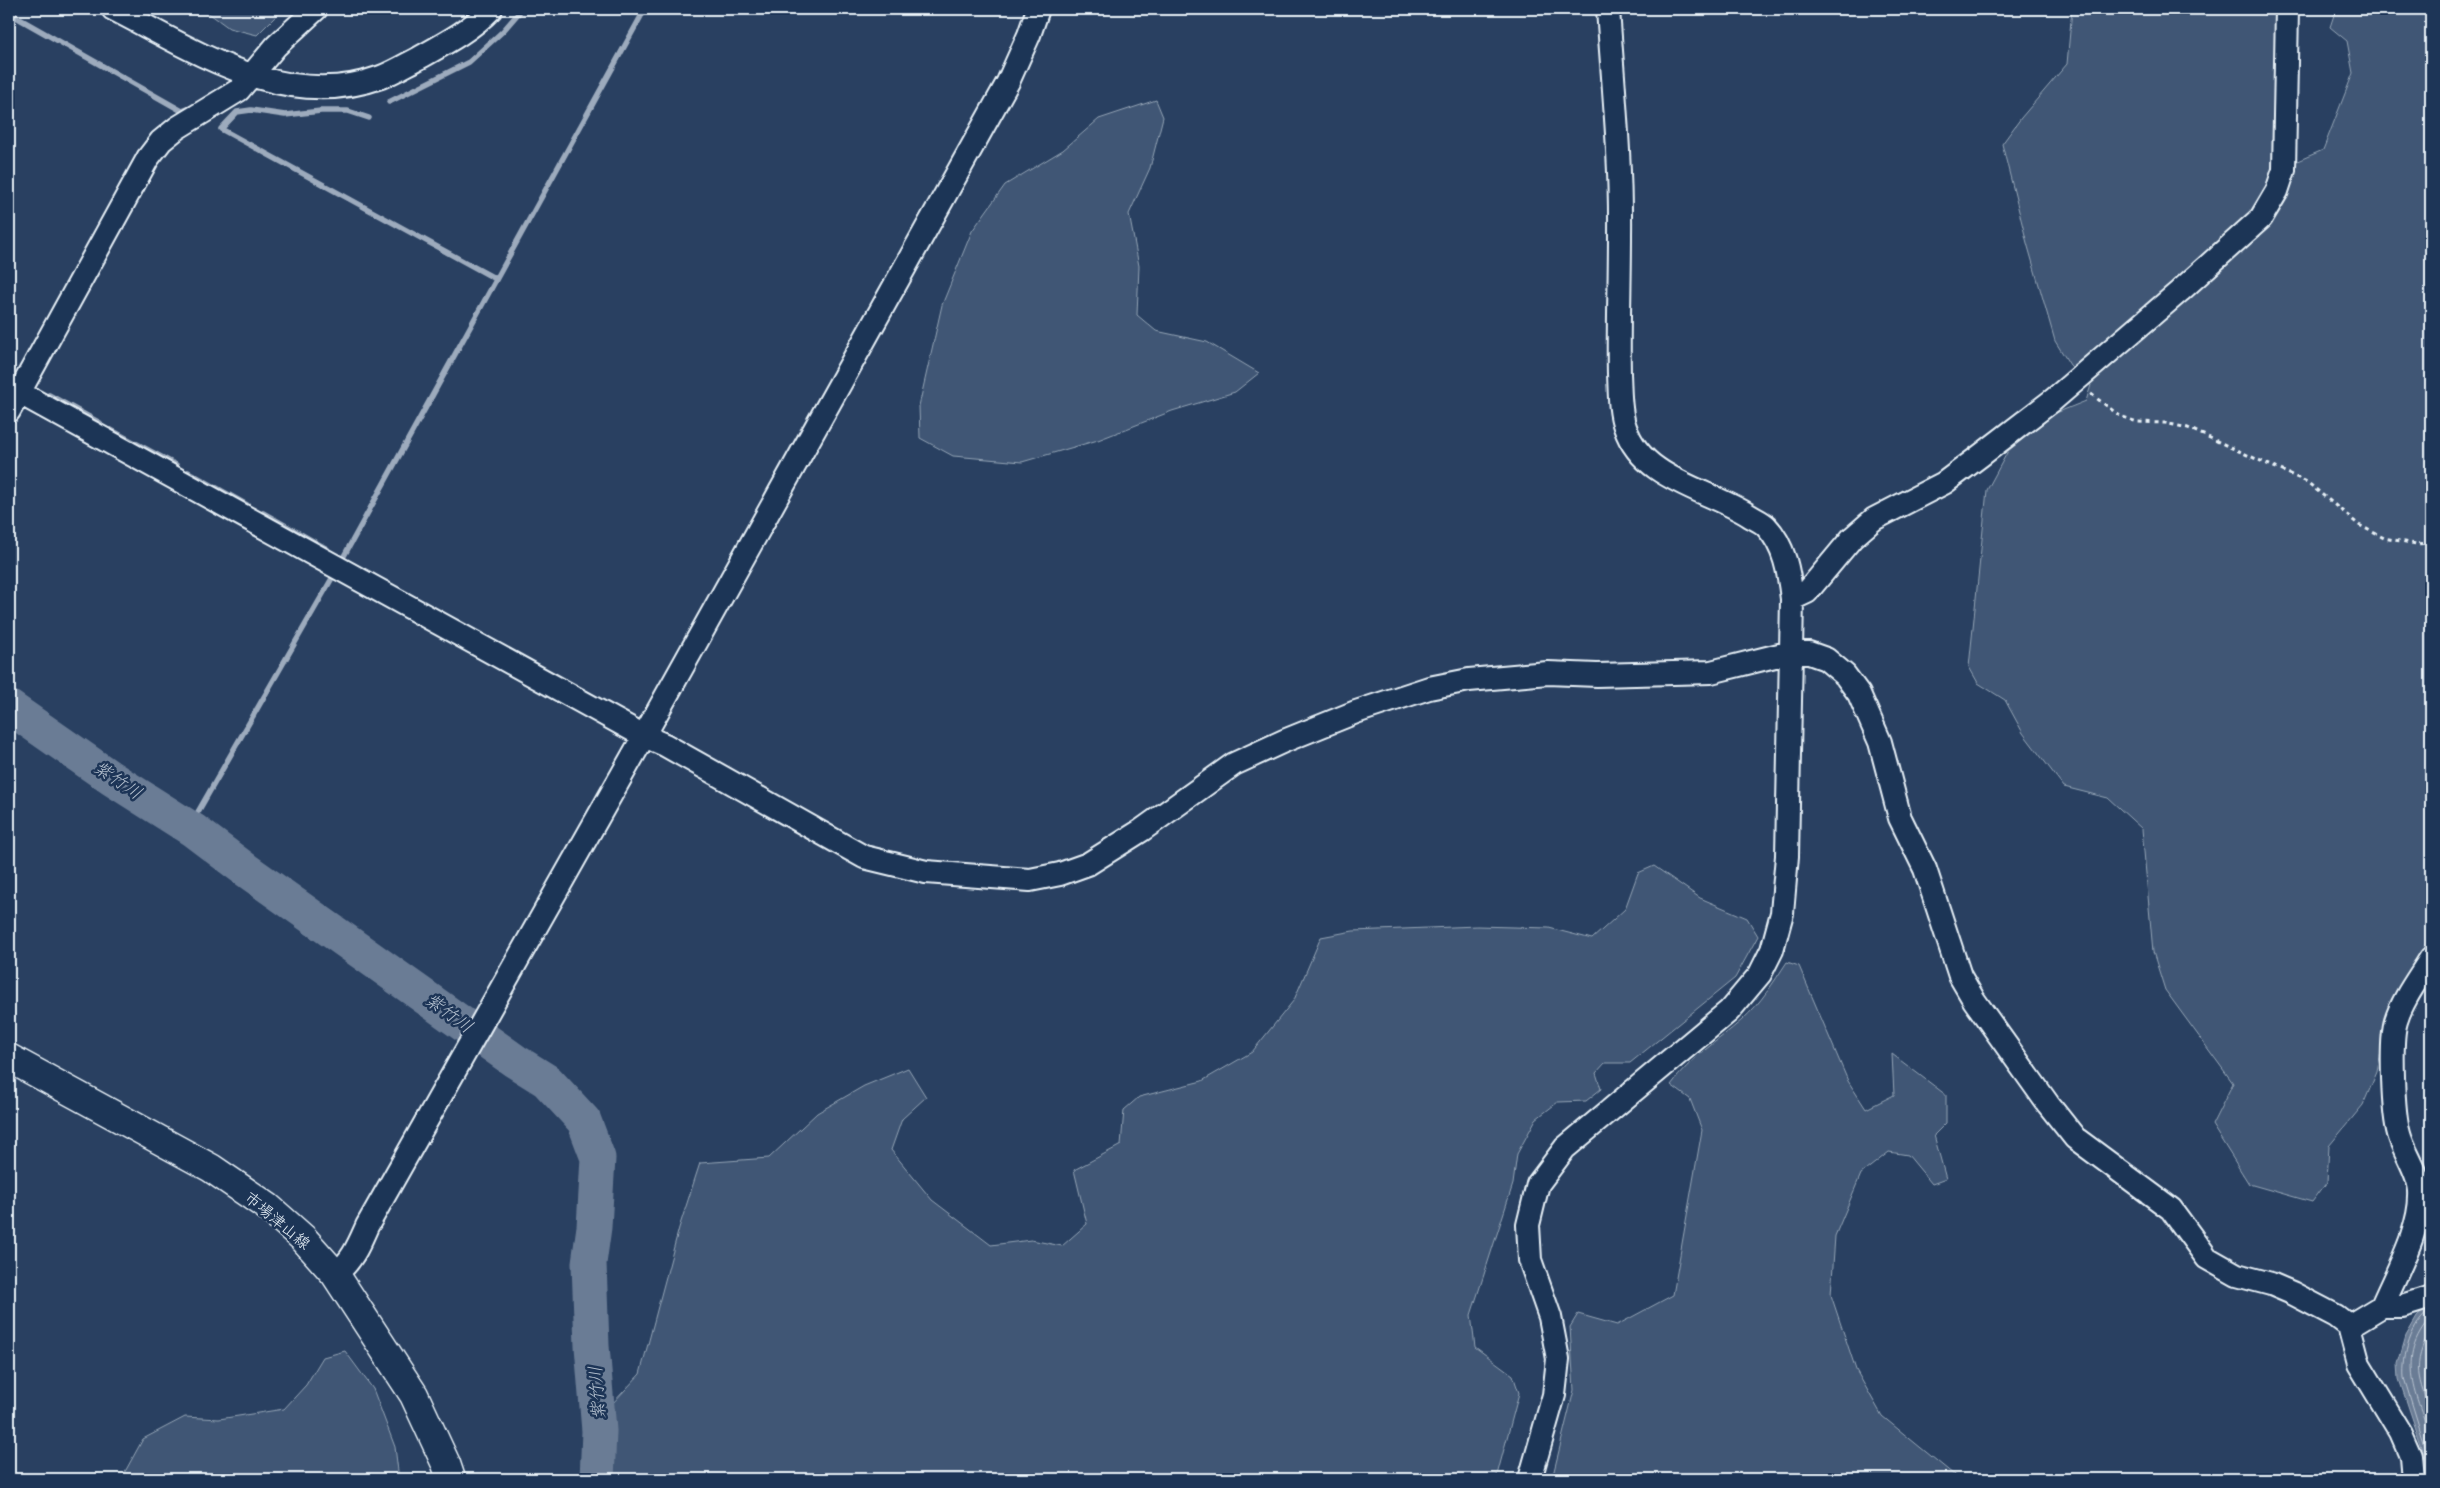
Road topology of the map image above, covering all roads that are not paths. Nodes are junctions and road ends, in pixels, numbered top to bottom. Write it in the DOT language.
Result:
graph roads {
  1 [pos="113,9"];
  2 [pos="316,9"];
  3 [pos="491,9"];
  4 [pos="1038,9"];
  5 [pos="1608,9"];
  6 [pos="2287,9"];
  7 [pos="252,77"];
  8 [pos="12,397"];
  9 [pos="1792,600"];
  10 [pos="1791,652"];
  11 [pos="644,736"];
  12 [pos="2431,958"];
  13 [pos="9,1058"];
  14 [pos="335,1274"];
  15 [pos="2431,1297"];
  16 [pos="2382,1306"];
  17 [pos="2349,1326"];
  18 [pos="451,1479"];
  19 [pos="1530,1479"];
  20 [pos="2413,1479"];
  1 -- 7 [label="street"];
  2 -- 7 [label="street"];
  3 -- 7 [label="street"];
  4 -- 11 [label="street"];
  5 -- 9 [label="street"];
  6 -- 9 [label="street"];
  7 -- 8 [label="street"];
  8 -- 11 [label="street"];
  9 -- 10 [label="street"];
  10 -- 11 [label="street"];
  10 -- 17 [label="street"];
  10 -- 19 [label="street"];
  11 -- 14 [label="street"];
  12 -- 16 [label="street"];
  13 -- 14 [label="main road, 市場津山線"];
  14 -- 18 [label="main road, 市場津山線"];
  15 -- 16 [label="street"];
  16 -- 17 [label="street"];
  17 -- 20 [label="street"];
}
